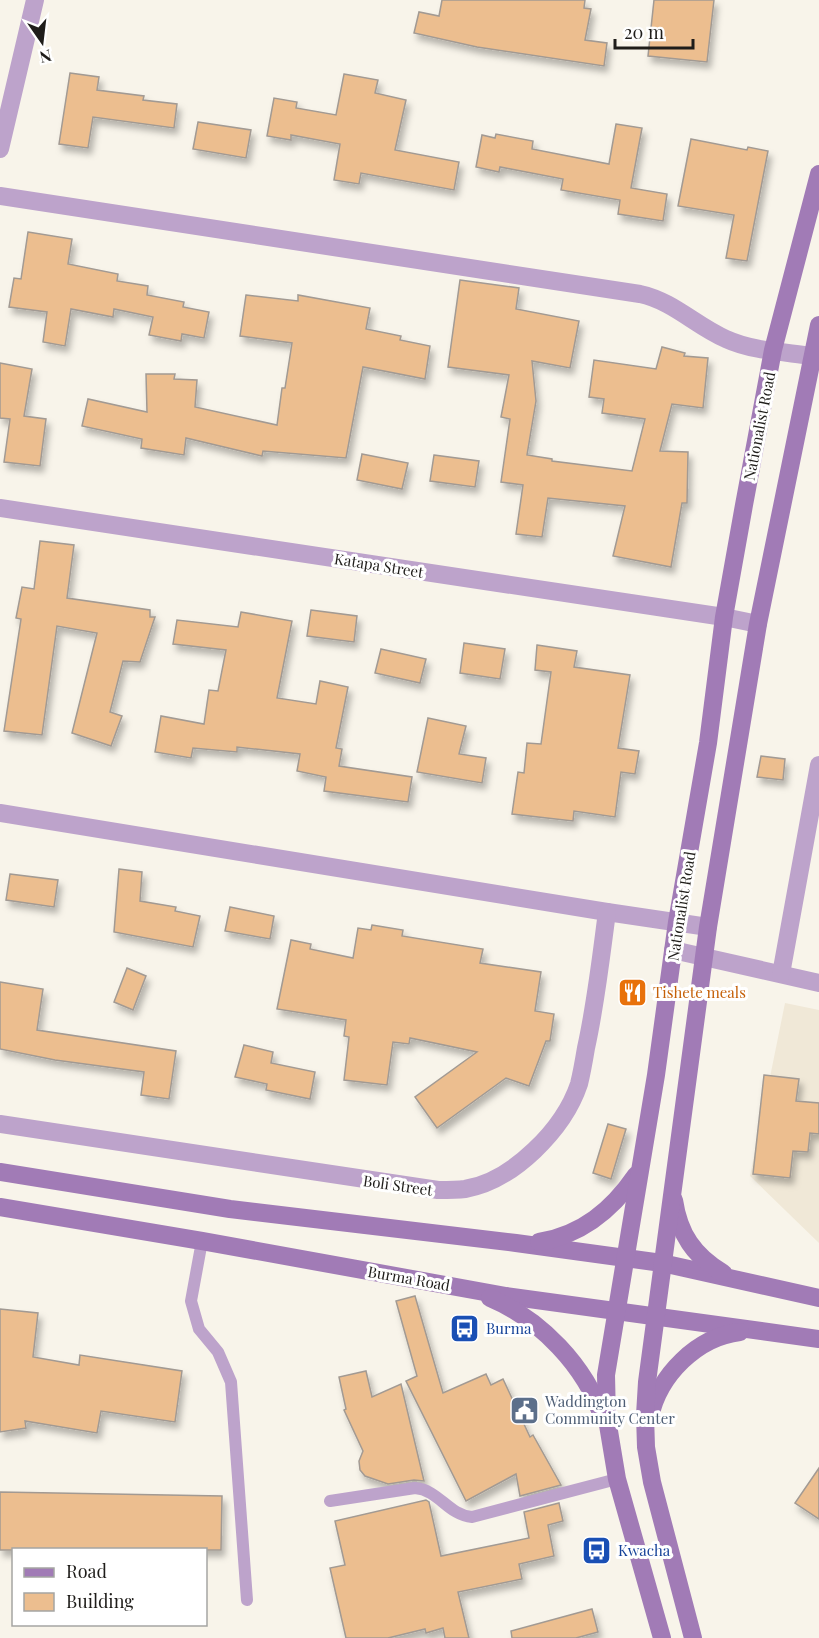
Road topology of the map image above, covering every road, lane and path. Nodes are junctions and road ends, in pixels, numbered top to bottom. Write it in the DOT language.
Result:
graph roads {
  1 [pos="35,0"];
  2 [pos="0,149"];
  3 [pos="819,174"];
  4 [pos="0,196"];
  5 [pos="819,325"];
  6 [pos="773,350"];
  7 [pos="812,356"];
  8 [pos="0,508"];
  9 [pos="724,617"];
  10 [pos="758,624"];
  11 [pos="819,765"];
  12 [pos="0,813"];
  13 [pos="607,912"];
  14 [pos="677,922"];
  15 [pos="708,927"];
  16 [pos="673,950"];
  17 [pos="705,956"];
  18 [pos="781,974"];
  19 [pos="819,983"];
  20 [pos="0,1124"];
  21 [pos="639,1170"];
  22 [pos="0,1172"];
  23 [pos="673,1186"];
  24 [pos="0,1207"];
  25 [pos="202,1241"];
  26 [pos="525,1244"];
  27 [pos="624,1257"];
  28 [pos="662,1263"];
  29 [pos="731,1278"];
  30 [pos="468,1289"];
  31 [pos="819,1298"];
  32 [pos="617,1311"];
  33 [pos="656,1316"];
  34 [pos="757,1330"];
  35 [pos="819,1339"];
  36 [pos="646,1436"];
  37 [pos="611,1443"];
  38 [pos="617,1479"];
  39 [pos="330,1501"];
  40 [pos="247,1600"];
  41 [pos="662,1638"];
  42 [pos="693,1638"];
  1 -- 2 [label="street"];
  3 -- 6 [label="main road, Nationalist Road"];
  4 -- 6 [label="street"];
  5 -- 7 [label="main road, Nationalist Road"];
  6 -- 7 [label="street"];
  6 -- 9 [label="main road, Nationalist Road"];
  7 -- 10 [label="main road, Nationalist Road"];
  8 -- 9 [label="street, Katapa Street"];
  9 -- 10 [label="street, Katapa Street"];
  9 -- 14 [label="main road, Nationalist Road"];
  10 -- 15 [label="main road, Nationalist Road"];
  11 -- 18 [label="street"];
  12 -- 13 [label="street"];
  13 -- 14 [label="street"];
  13 -- 20 [label="street, Boli Street"];
  14 -- 15 [label="street"];
  14 -- 16 [label="main road, Nationalist Road"];
  15 -- 17 [label="main road, Nationalist Road"];
  16 -- 17 [label="street"];
  16 -- 21 [label="main road, Nationalist Road"];
  17 -- 18 [label="street"];
  17 -- 23 [label="main road, Nationalist Road"];
  18 -- 19 [label="street"];
  21 -- 26 [label="main road"];
  21 -- 27 [label="main road, Nationalist Road"];
  22 -- 26 [label="main road"];
  23 -- 28 [label="main road, Nationalist Road"];
  23 -- 29 [label="main road"];
  24 -- 25 [label="main road, Burma Road"];
  25 -- 30 [label="main road, Burma Road"];
  25 -- 40 [label="lane"];
  26 -- 27 [label="main road"];
  27 -- 28 [label="main road"];
  27 -- 32 [label="main road, Nationalist Road"];
  28 -- 29 [label="main road"];
  28 -- 33 [label="main road, Nationalist Road"];
  29 -- 31 [label="main road"];
  30 -- 32 [label="main road, Burma Road"];
  30 -- 37 [label="main road"];
  32 -- 33 [label="main road, Burma Road"];
  32 -- 37 [label="main road, Nationalist Road"];
  33 -- 34 [label="main road, Burma Road"];
  33 -- 36 [label="main road, Nationalist Road"];
  34 -- 35 [label="main road, Burma Road"];
  34 -- 36 [label="main road"];
  36 -- 42 [label="main road, Nationalist Road"];
  37 -- 38 [label="main road, Nationalist Road"];
  38 -- 39 [label="lane"];
  38 -- 41 [label="main road, Nationalist Road"];
}
